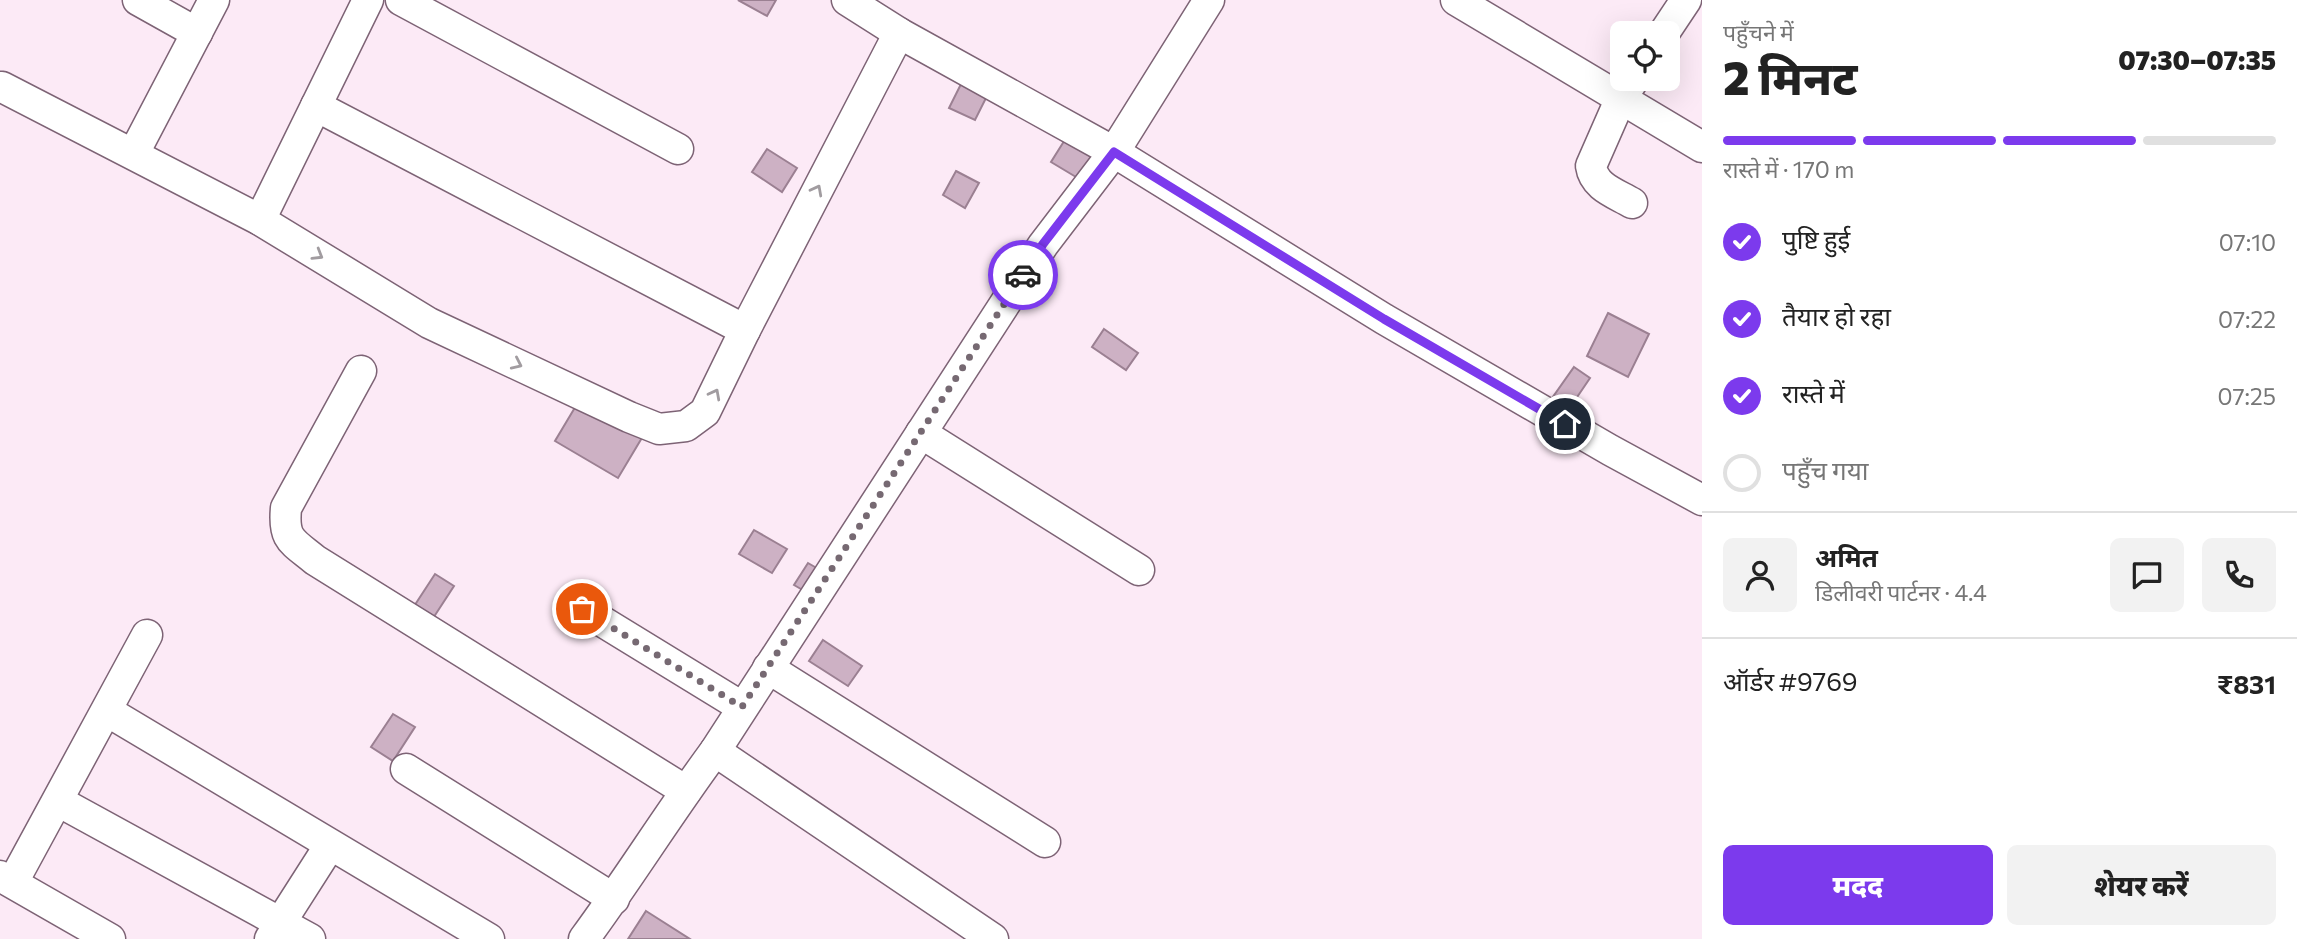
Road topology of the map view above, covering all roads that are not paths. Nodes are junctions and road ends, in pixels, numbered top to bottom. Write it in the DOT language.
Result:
graph roads {
  1 [pos="138,0"];
  2 [pos="214,0"];
  3 [pos="368,0"];
  4 [pos="401,0"];
  5 [pos="847,0"];
  6 [pos="1209,0"];
  7 [pos="1456,0"];
  8 [pos="1686,0"];
  9 [pos="1672,21"];
  10 [pos="197,33"];
  11 [pos="900,33"];
  12 [pos="1610,80"];
  13 [pos="2,87"];
  14 [pos="1626,91"];
  15 [pos="1630,91"];
  16 [pos="316,106"];
  17 [pos="1702,147"];
  18 [pos="678,149"];
  19 [pos="1114,152"];
  20 [pos="134,153"];
  21 [pos="1632,203"];
  22 [pos="260,220"];
  23 [pos="745,330"];
  24 [pos="361,371"];
  25 [pos="921,433"];
  26 [pos="1700,496"];
  27 [pos="1139,570"];
  28 [pos="582,609"];
  29 [pos="147,635"];
  30 [pos="768,668"];
  31 [pos="742,707"];
  32 [pos="107,710"];
  33 [pos="715,751"];
  34 [pos="406,769"];
  35 [pos="686,791"];
  36 [pos="58,801"];
  37 [pos="1045,842"];
  38 [pos="330,845"];
  39 [pos="6,879"];
  40 [pos="614,899"];
  41 [pos="275,930"];
  42 [pos="110,939"];
  43 [pos="310,939"];
  44 [pos="489,939"];
  45 [pos="584,939"];
  46 [pos="993,939"];
  1 -- 10 [label="street"];
  2 -- 10 [label="street"];
  3 -- 16 [label="street"];
  4 -- 18 [label="street"];
  5 -- 11 [label="street"];
  6 -- 19 [label="street"];
  7 -- 12 [label="street"];
  8 -- 9 [label="street"];
  10 -- 20 [label="street"];
  11 -- 19 [label="street"];
  23 -- 11 [label="street, one-way"];
  13 -- 20 [label="street"];
  14 -- 21 [label="street"];
  15 -- 17 [label="street"];
  16 -- 22 [label="street"];
  16 -- 23 [label="street"];
  19 -- 25 [label="street"];
  19 -- 26 [label="street"];
  20 -- 22 [label="street"];
  22 -- 23 [label="street, one-way"];
  24 -- 35 [label="street"];
  25 -- 27 [label="street"];
  25 -- 30 [label="street"];
  28 -- 31 [label="street"];
  29 -- 32 [label="street"];
  30 -- 31 [label="street"];
  30 -- 37 [label="street"];
  31 -- 33 [label="street"];
  32 -- 36 [label="street"];
  32 -- 38 [label="street"];
  33 -- 35 [label="street"];
  33 -- 46 [label="street"];
  34 -- 40 [label="street"];
  35 -- 40 [label="street"];
  36 -- 39 [label="street"];
  36 -- 41 [label="street"];
  38 -- 41 [label="street"];
  38 -- 44 [label="street"];
  39 -- 42 [label="street"];
  40 -- 45 [label="street"];
  41 -- 43 [label="street"];
}
